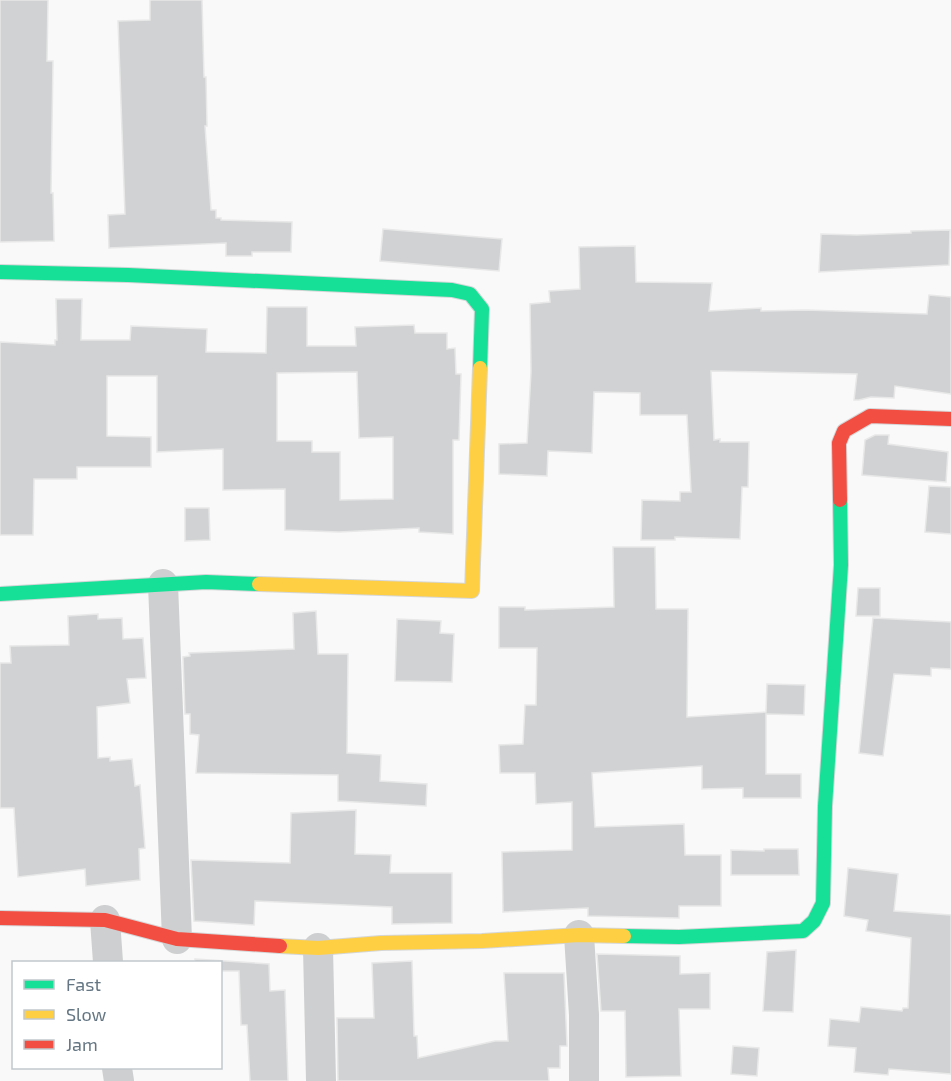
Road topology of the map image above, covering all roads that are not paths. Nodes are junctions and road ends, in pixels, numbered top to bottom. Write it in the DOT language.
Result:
graph roads {
  1 [pos="0,272"];
  2 [pos="951,419"];
  3 [pos="163,584"];
  4 [pos="0,594"];
  5 [pos="0,918"];
  6 [pos="105,920"];
  7 [pos="579,935"];
  8 [pos="177,939"];
  9 [pos="318,948"];
  10 [pos="108,961"];
  11 [pos="321,1081"];
  12 [pos="584,1081"];
  1 -- 3 [label="street"];
  2 -- 7 [label="street"];
  3 -- 4 [label="street"];
  3 -- 8 [label="street"];
  5 -- 6 [label="street"];
  6 -- 8 [label="street"];
  6 -- 10 [label="street"];
  7 -- 9 [label="street"];
  7 -- 12 [label="street"];
  8 -- 9 [label="street"];
  9 -- 11 [label="street"];
}
